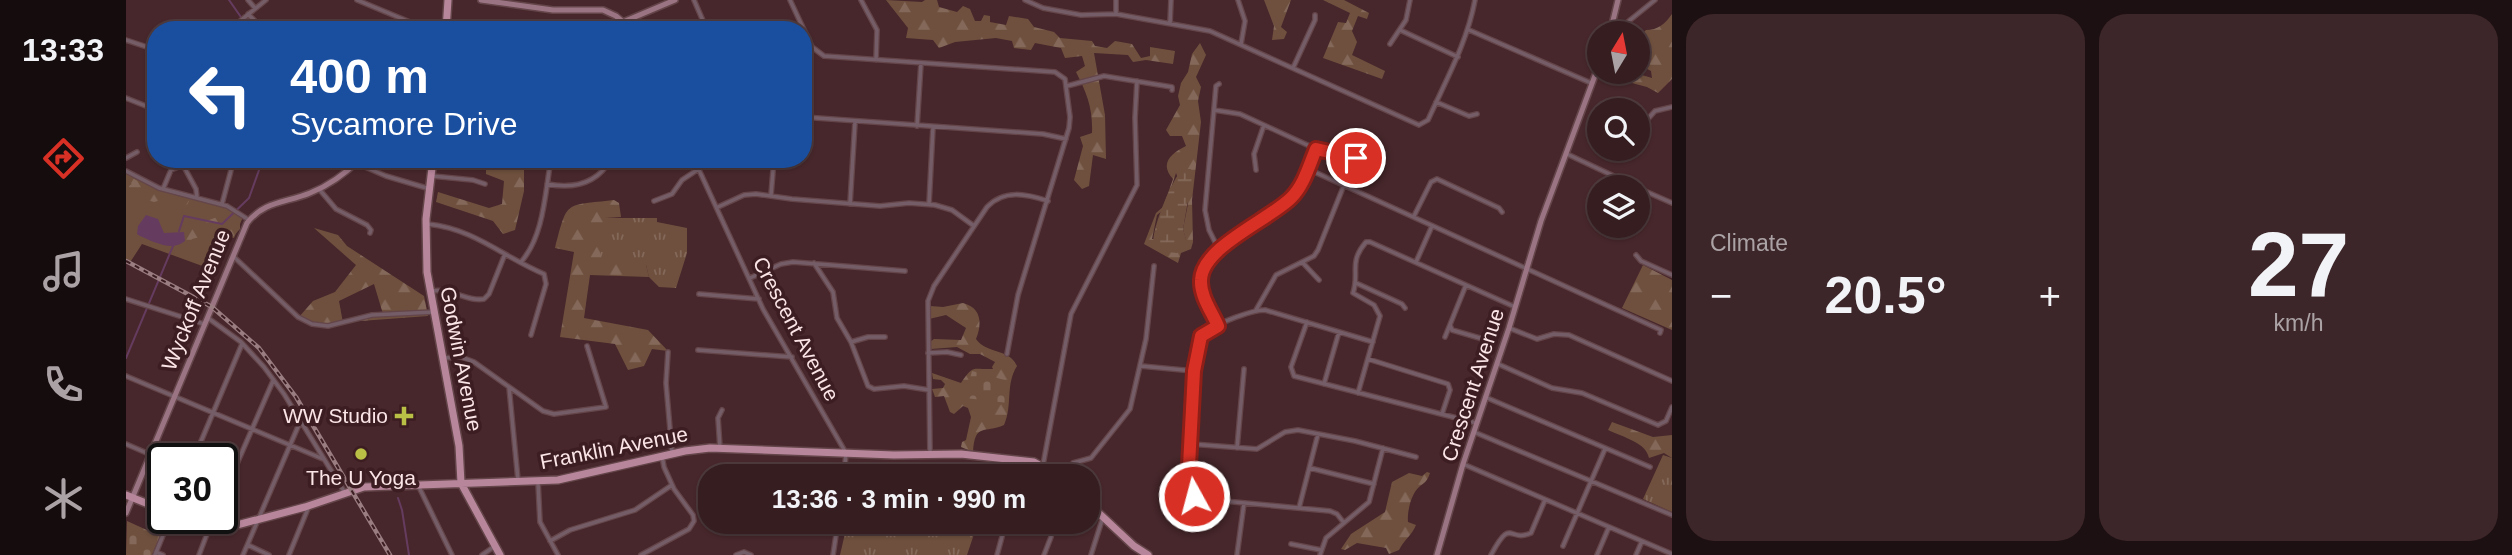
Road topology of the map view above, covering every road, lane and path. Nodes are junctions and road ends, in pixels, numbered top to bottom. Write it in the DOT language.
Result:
graph roads {
  1 [pos="248,0"];
  2 [pos="266,0"];
  3 [pos="357,0"];
  4 [pos="448,0"];
  5 [pos="481,0"];
  6 [pos="675,0"];
  7 [pos="694,0"];
  8 [pos="790,0"];
  9 [pos="861,0"];
  10 [pos="1025,0"];
  11 [pos="1040,0"];
  12 [pos="1116,0"];
  13 [pos="1171,0"];
  14 [pos="1238,0"];
  15 [pos="1403,0"];
  16 [pos="1475,0"];
  17 [pos="1618,0"];
  18 [pos="1655,0"];
  19 [pos="1410,1"];
  20 [pos="1038,6"];
  21 [pos="255,8"];
  22 [pos="248,14"];
  23 [pos="1116,14"];
  24 [pos="1315,15"];
  25 [pos="240,21"];
  26 [pos="255,21"];
  27 [pos="407,21"];
  28 [pos="447,21"];
  29 [pos="622,21"];
  30 [pos="625,21"];
  31 [pos="703,21"];
  32 [pos="800,21"];
  33 [pos="1614,21"];
  34 [pos="1628,21"];
  35 [pos="1170,23"];
  36 [pos="1400,30"];
  37 [pos="1469,30"];
  38 [pos="126,40"];
  39 [pos="1241,44"];
  40 [pos="1390,44"];
  41 [pos="147,47"];
  42 [pos="812,47"];
  43 [pos="1458,57"];
  44 [pos="876,60"];
  45 [pos="921,63"];
  46 [pos="1293,68"];
  47 [pos="1137,81"];
  48 [pos="1587,81"];
  49 [pos="1219,84"];
  50 [pos="1591,84"];
  51 [pos="1067,86"];
  52 [pos="1171,90"];
  53 [pos="126,98"];
  54 [pos="1436,103"];
  55 [pos="147,106"];
  56 [pos="1672,107"];
  57 [pos="1214,110"];
  58 [pos="1477,114"];
  59 [pos="1650,117"];
  60 [pos="812,118"];
  61 [pos="855,122"];
  62 [pos="1264,125"];
  63 [pos="917,126"];
  64 [pos="933,127"];
  65 [pos="1066,139"];
  66 [pos="1316,149"];
  67 [pos="137,152"];
  68 [pos="1567,154"];
  69 [pos="126,158"];
  70 [pos="1356,158"];
  71 [pos="176,168"];
  72 [pos="185,168"];
  73 [pos="232,168"];
  74 [pos="348,168"];
  75 [pos="371,168"];
  76 [pos="432,168"];
  77 [pos="550,168"];
  78 [pos="604,168"];
  79 [pos="773,168"];
  80 [pos="700,169"];
  81 [pos="1308,169"];
  82 [pos="1256,170"];
  83 [pos="126,172"];
  84 [pos="1612,175"];
  85 [pos="432,176"];
  86 [pos="485,184"];
  87 [pos="547,184"];
  88 [pos="1344,185"];
  89 [pos="163,189"];
  90 [pos="319,189"];
  91 [pos="430,189"];
  92 [pos="1650,193"];
  93 [pos="771,195"];
  94 [pos="197,198"];
  95 [pos="654,201"];
  96 [pos="1048,201"];
  97 [pos="1672,203"];
  98 [pos="222,204"];
  99 [pos="850,204"];
  100 [pos="929,204"];
  101 [pos="718,207"];
  102 [pos="1502,212"];
  103 [pos="1414,216"];
  104 [pos="249,220"];
  105 [pos="426,224"];
  106 [pos="1433,225"];
  107 [pos="975,226"];
  108 [pos="370,233"];
  109 [pos="1219,250"];
  110 [pos="505,253"];
  111 [pos="1636,255"];
  112 [pos="233,256"];
  113 [pos="520,262"];
  114 [pos="1302,262"];
  115 [pos="1416,262"];
  116 [pos="814,263"];
  117 [pos="1154,266"];
  118 [pos="1527,268"];
  119 [pos="905,271"];
  120 [pos="1672,275"];
  121 [pos="750,278"];
  122 [pos="1319,280"];
  123 [pos="1356,283"];
  124 [pos="1466,285"];
  125 [pos="430,292"];
  126 [pos="699,294"];
  127 [pos="126,299"];
  128 [pos="759,299"];
  129 [pos="1515,307"];
  130 [pos="1405,308"];
  131 [pos="1255,310"];
  132 [pos="434,312"];
  133 [pos="208,318"];
  134 [pos="1307,322"];
  135 [pos="205,325"];
  136 [pos="1450,325"];
  137 [pos="1218,326"];
  138 [pos="1509,328"];
  139 [pos="1339,332"];
  140 [pos="1660,333"];
  141 [pos="531,335"];
  142 [pos="885,337"];
  143 [pos="1445,337"];
  144 [pos="851,342"];
  145 [pos="1373,342"];
  146 [pos="1486,343"];
  147 [pos="243,344"];
  148 [pos="587,346"];
  149 [pos="698,350"];
  150 [pos="668,352"];
  151 [pos="928,353"];
  152 [pos="1007,354"];
  153 [pos="961,355"];
  154 [pos="443,358"];
  155 [pos="792,358"];
  156 [pos="1368,359"];
  157 [pos="1496,363"];
  158 [pos="1141,366"];
  159 [pos="1244,369"];
  160 [pos="1194,371"];
  161 [pos="126,376"];
  162 [pos="273,380"];
  163 [pos="1672,381"];
  164 [pos="1324,384"];
  165 [pos="509,387"];
  166 [pos="929,390"];
  167 [pos="1358,393"];
  168 [pos="174,397"];
  169 [pos="1484,397"];
  170 [pos="1672,407"];
  171 [pos="722,410"];
  172 [pos="214,413"];
  173 [pos="1442,414"];
  174 [pos="300,422"];
  175 [pos="1476,422"];
  176 [pos="252,429"];
  177 [pos="1473,431"];
  178 [pos="1318,434"];
  179 [pos="155,443"];
  180 [pos="201,443"];
  181 [pos="126,444"];
  182 [pos="1191,444"];
  183 [pos="290,445"];
  184 [pos="720,448"];
  185 [pos="1237,448"];
  186 [pos="1383,448"];
  187 [pos="1605,448"];
  188 [pos="147,453"];
  189 [pos="846,453"];
  190 [pos="673,454"];
  191 [pos="930,454"];
  192 [pos="662,456"];
  193 [pos="1416,457"];
  194 [pos="238,459"];
  195 [pos="323,459"];
  196 [pos="147,460"];
  197 [pos="845,464"];
  198 [pos="1038,464"];
  199 [pos="1041,464"];
  200 [pos="1073,464"];
  201 [pos="1463,464"];
  202 [pos="1650,467"];
  203 [pos="1310,468"];
  204 [pos="538,481"];
  205 [pos="1591,481"];
  206 [pos="519,482"];
  207 [pos="461,483"];
  208 [pos="1374,484"];
  209 [pos="418,485"];
  210 [pos="672,485"];
  211 [pos="345,493"];
  212 [pos="1194,496"];
  213 [pos="129,497"];
  214 [pos="1545,499"];
  215 [pos="1244,503"];
  216 [pos="147,504"];
  217 [pos="309,506"];
  218 [pos="1300,508"];
  219 [pos="126,513"];
  220 [pos="1180,513"];
  221 [pos="1577,513"];
  222 [pos="1100,514"];
  223 [pos="1672,515"];
  224 [pos="1103,517"];
  225 [pos="259,520"];
  226 [pos="1344,523"];
  227 [pos="238,525"];
  228 [pos="1609,527"];
  229 [pos="164,534"];
  230 [pos="207,534"];
  231 [pos="836,534"];
  232 [pos="1003,534"];
  233 [pos="1051,534"];
  234 [pos="550,541"];
  235 [pos="1642,541"];
  236 [pos="1291,544"];
  237 [pos="248,545"];
  238 [pos="495,546"];
  239 [pos="1563,547"];
  240 [pos="1320,553"];
  241 [pos="156,554"];
  242 [pos="1143,554"];
  243 [pos="1672,554"];
  244 [pos="163,555"];
  245 [pos="199,555"];
  246 [pos="243,555"];
  247 [pos="270,555"];
  248 [pos="289,555"];
  249 [pos="452,555"];
  250 [pos="482,555"];
  251 [pos="500,555"];
  252 [pos="558,555"];
  253 [pos="641,555"];
  254 [pos="736,555"];
  255 [pos="751,555"];
  256 [pos="833,555"];
  257 [pos="997,555"];
  258 [pos="1044,555"];
  259 [pos="1091,555"];
  260 [pos="1237,555"];
  261 [pos="1437,555"];
  262 [pos="1491,555"];
  263 [pos="1597,555"];
  264 [pos="1636,555"];
  1 -- 21 [label="street"];
  2 -- 21 [label="street"];
  3 -- 27 [label="street"];
  4 -- 28 [label="main road"];
  5 -- 29 [label="main road"];
  6 -- 30 [label="main road"];
  7 -- 31 [label="street"];
  8 -- 32 [label="street"];
  9 -- 44 [label="street"];
  10 -- 20 [label="street"];
  11 -- 20 [label="street"];
  12 -- 23 [label="street"];
  13 -- 35 [label="street"];
  14 -- 39 [label="street"];
  15 -- 19 [label="street"];
  16 -- 37 [label="street"];
  17 -- 33 [label="main road"];
  18 -- 34 [label="street"];
  19 -- 36 [label="street"];
  20 -- 23 [label="street"];
  21 -- 22 [label="street"];
  22 -- 25 [label="street"];
  22 -- 26 [label="street"];
  23 -- 35 [label="street"];
  24 -- 46 [label="street"];
  35 -- 39 [label="street"];
  36 -- 40 [label="street"];
  36 -- 43 [label="street"];
  37 -- 43 [label="street"];
  37 -- 48 [label="street"];
  38 -- 41 [label="street"];
  39 -- 46 [label="street"];
  42 -- 44 [label="street"];
  43 -- 54 [label="street"];
  44 -- 45 [label="street"];
  45 -- 51 [label="street"];
  45 -- 63 [label="street"];
  46 -- 54 [label="street"];
  47 -- 51 [label="street"];
  47 -- 52 [label="street"];
  47 -- 199 [label="street"];
  49 -- 57 [label="street"];
  50 -- 68 [label="main road, Crescent Avenue"];
  51 -- 65 [label="street"];
  53 -- 55 [label="street"];
  54 -- 58 [label="street"];
  56 -- 59 [label="street"];
  57 -- 62 [label="street"];
  57 -- 109 [label="street"];
  60 -- 61 [label="street"];
  61 -- 63 [label="street"];
  61 -- 99 [label="street"];
  62 -- 66 [label="street"];
  62 -- 82 [label="street"];
  63 -- 64 [label="street"];
  64 -- 65 [label="street"];
  64 -- 100 [label="street"];
  65 -- 96 [label="street"];
  66 -- 70 [label="street"];
  66 -- 81 [label="street"];
  67 -- 69 [label="street"];
  68 -- 84 [label="street"];
  68 -- 118 [label="main road, Crescent Avenue"];
  71 -- 89 [label="street"];
  72 -- 94 [label="street"];
  73 -- 98 [label="street"];
  74 -- 90 [label="main road, Wyckoff Avenue"];
  75 -- 91 [label="street"];
  76 -- 85 [label="main road, Godwin Avenue"];
  77 -- 87 [label="street"];
  78 -- 87 [label="street"];
  79 -- 93 [label="street"];
  80 -- 95 [label="street"];
  80 -- 101 [label="street, Crescent Avenue"];
  81 -- 88 [label="street"];
  81 -- 109 [label="street"];
  83 -- 89 [label="street"];
  85 -- 86 [label="street"];
  85 -- 91 [label="main road, Godwin Avenue"];
  87 -- 113 [label="street"];
  88 -- 103 [label="street"];
  88 -- 114 [label="street"];
  89 -- 94 [label="street"];
  90 -- 104 [label="main road, Wyckoff Avenue"];
  90 -- 108 [label="street"];
  91 -- 105 [label="main road, Godwin Avenue"];
  92 -- 97 [label="street"];
  93 -- 99 [label="street"];
  93 -- 101 [label="street"];
  94 -- 98 [label="street"];
  96 -- 107 [label="street"];
  96 -- 152 [label="street"];
  98 -- 104 [label="street"];
  99 -- 100 [label="street"];
  100 -- 107 [label="street"];
  101 -- 121 [label="street, Crescent Avenue"];
  102 -- 103 [label="street"];
  103 -- 106 [label="street"];
  104 -- 112 [label="main road, Wyckoff Avenue"];
  105 -- 110 [label="street"];
  105 -- 125 [label="main road, Godwin Avenue"];
  106 -- 115 [label="street"];
  106 -- 118 [label="street"];
  107 -- 151 [label="street"];
  109 -- 137 [label="street"];
  110 -- 113 [label="street"];
  110 -- 125 [label="street"];
  111 -- 120 [label="street"];
  112 -- 132 [label="street"];
  112 -- 133 [label="main road, Wyckoff Avenue"];
  113 -- 141 [label="street"];
  114 -- 122 [label="street"];
  114 -- 131 [label="street"];
  115 -- 123 [label="street"];
  115 -- 124 [label="street"];
  116 -- 119 [label="street"];
  116 -- 121 [label="street"];
  116 -- 144 [label="street"];
  117 -- 158 [label="street"];
  118 -- 129 [label="main road, Crescent Avenue"];
  118 -- 140 [label="street"];
  121 -- 128 [label="street, Crescent Avenue"];
  123 -- 130 [label="street"];
  123 -- 145 [label="street"];
  124 -- 129 [label="street"];
  124 -- 136 [label="street"];
  125 -- 132 [label="main road, Godwin Avenue"];
  126 -- 128 [label="street"];
  127 -- 135 [label="street"];
  128 -- 155 [label="street, Crescent Avenue"];
  129 -- 138 [label="main road, Crescent Avenue"];
  131 -- 134 [label="street"];
  131 -- 137 [label="street"];
  132 -- 154 [label="main road, Godwin Avenue"];
  133 -- 135 [label="main road, Wyckoff Avenue"];
  133 -- 147 [label="street"];
  134 -- 139 [label="street"];
  134 -- 164 [label="street"];
  135 -- 168 [label="main road, Wyckoff Avenue"];
  136 -- 143 [label="street"];
  136 -- 146 [label="street"];
  137 -- 160 [label="street"];
  138 -- 157 [label="main road, Crescent Avenue"];
  138 -- 163 [label="street"];
  139 -- 145 [label="street"];
  139 -- 164 [label="street"];
  142 -- 144 [label="street"];
  144 -- 166 [label="street"];
  145 -- 156 [label="street"];
  147 -- 162 [label="street"];
  147 -- 172 [label="street"];
  148 -- 165 [label="street"];
  149 -- 155 [label="street"];
  150 -- 190 [label="street"];
  151 -- 153 [label="street"];
  151 -- 166 [label="street"];
  154 -- 165 [label="street"];
  154 -- 207 [label="main road, Godwin Avenue"];
  155 -- 189 [label="street, Crescent Avenue"];
  156 -- 167 [label="street"];
  156 -- 173 [label="street"];
  157 -- 169 [label="main road, Crescent Avenue"];
  157 -- 170 [label="street"];
  158 -- 160 [label="street"];
  158 -- 200 [label="street"];
  159 -- 185 [label="street"];
  160 -- 182 [label="street"];
  161 -- 168 [label="street"];
  162 -- 174 [label="street"];
  162 -- 176 [label="street"];
  164 -- 167 [label="street"];
  165 -- 206 [label="street"];
  166 -- 191 [label="street"];
  167 -- 173 [label="street"];
  168 -- 172 [label="street"];
  168 -- 179 [label="main road, Wyckoff Avenue"];
  169 -- 175 [label="main road, Crescent Avenue"];
  169 -- 187 [label="street"];
  171 -- 184 [label="street"];
  172 -- 176 [label="street"];
  172 -- 180 [label="street"];
  173 -- 175 [label="street"];
  174 -- 183 [label="street"];
  174 -- 195 [label="street"];
  175 -- 177 [label="main road, Crescent Avenue"];
  176 -- 183 [label="street"];
  176 -- 194 [label="street"];
  177 -- 201 [label="main road, Crescent Avenue"];
  177 -- 205 [label="street"];
  178 -- 185 [label="street"];
  178 -- 186 [label="street"];
  178 -- 203 [label="street"];
  181 -- 188 [label="street"];
  182 -- 185 [label="street"];
  182 -- 212 [label="street"];
  183 -- 195 [label="street"];
  183 -- 225 [label="street"];
  184 -- 189 [label="main road, Franklin Avenue"];
  184 -- 190 [label="main road, Franklin Avenue"];
  186 -- 193 [label="street"];
  186 -- 208 [label="street"];
  187 -- 202 [label="street"];
  187 -- 205 [label="street"];
  189 -- 191 [label="main road, Franklin Avenue"];
  189 -- 197 [label="street"];
  190 -- 192 [label="main road, Franklin Avenue"];
  191 -- 198 [label="main road, Franklin Avenue"];
  192 -- 204 [label="main road, Franklin Avenue"];
  192 -- 210 [label="street"];
  195 -- 211 [label="street"];
  196 -- 213 [label="main road, Wyckoff Avenue"];
  201 -- 214 [label="street"];
  201 -- 261 [label="main road, Crescent Avenue"];
  203 -- 208 [label="street"];
  203 -- 218 [label="street"];
  204 -- 206 [label="main road, Franklin Avenue"];
  204 -- 234 [label="street"];
  205 -- 221 [label="street"];
  205 -- 223 [label="street"];
  206 -- 207 [label="main road, Franklin Avenue"];
  207 -- 209 [label="main road, Franklin Avenue"];
  207 -- 238 [label="main road, Godwin Avenue"];
  208 -- 226 [label="street"];
  209 -- 211 [label="main road, Franklin Avenue"];
  209 -- 249 [label="street"];
  210 -- 234 [label="street"];
  210 -- 253 [label="street"];
  211 -- 217 [label="main road, Franklin Avenue"];
  212 -- 215 [label="street"];
  212 -- 220 [label="street"];
  213 -- 216 [label="main road"];
  213 -- 219 [label="main road, Wyckoff Avenue"];
  214 -- 221 [label="street"];
  214 -- 262 [label="street"];
  215 -- 218 [label="street"];
  215 -- 260 [label="street"];
  217 -- 225 [label="main road, Franklin Avenue"];
  217 -- 248 [label="street"];
  218 -- 226 [label="street"];
  221 -- 228 [label="street"];
  221 -- 239 [label="street"];
  222 -- 224 [label="main road"];
  224 -- 242 [label="main road"];
  224 -- 259 [label="street"];
  225 -- 227 [label="main road, Franklin Avenue"];
  225 -- 237 [label="street"];
  226 -- 240 [label="street"];
  228 -- 235 [label="street"];
  228 -- 263 [label="street"];
  229 -- 241 [label="street"];
  230 -- 245 [label="street"];
  231 -- 256 [label="street"];
  232 -- 257 [label="street"];
  233 -- 258 [label="street"];
  234 -- 252 [label="street"];
  235 -- 243 [label="street"];
  235 -- 264 [label="street"];
  236 -- 240 [label="street"];
  237 -- 246 [label="street"];
  237 -- 247 [label="street"];
  238 -- 250 [label="street"];
  238 -- 251 [label="main road, Godwin Avenue"];
  241 -- 244 [label="street"];
  254 -- 255 [label="street"];
}
